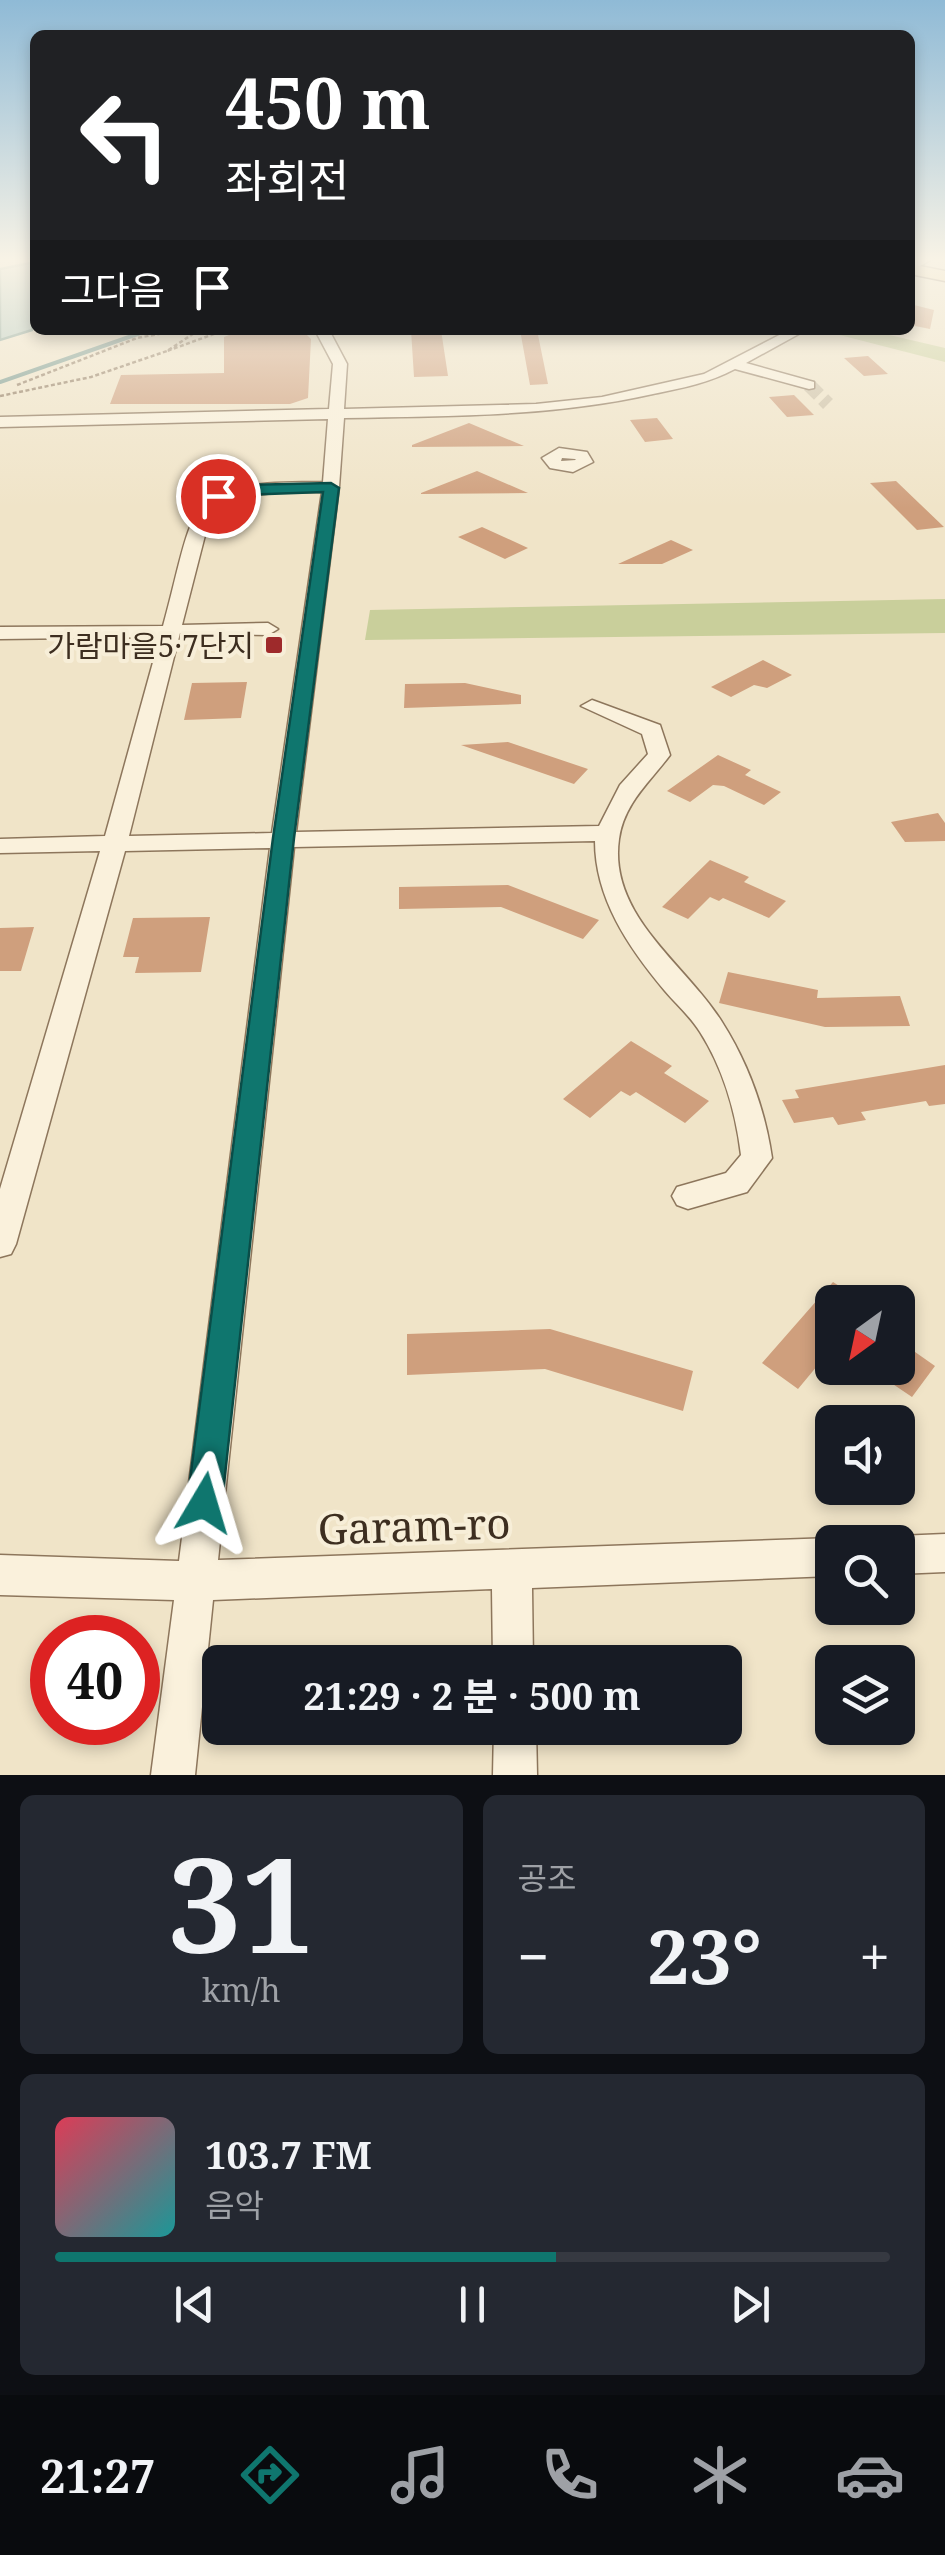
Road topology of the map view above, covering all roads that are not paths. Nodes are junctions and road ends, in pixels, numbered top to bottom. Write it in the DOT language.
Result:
graph roads {
  1 [pos="328,342"];
  2 [pos="777,342"];
  3 [pos="735,365"];
  4 [pos="809,385"];
  5 [pos="338,413"];
  6 [pos="0,422"];
  7 [pos="331,488"];
  8 [pos="268,629"];
  9 [pos="188,630"];
  10 [pos="160,631"];
  11 [pos="0,633"];
  12 [pos="592,706"];
  13 [pos="607,832"];
  14 [pos="284,838"];
  15 [pos="115,843"];
  16 [pos="0,846"];
  17 [pos="688,1196"];
  18 [pos="0,1244"];
  19 [pos="945,1553"];
  20 [pos="915,1554"];
  21 [pos="815,1558"];
  22 [pos="512,1569"];
  23 [pos="0,1575"];
  24 [pos="195,1581"];
  25 [pos="514,1645"];
  26 [pos="514,1745"];
  27 [pos="172,1775"];
  28 [pos="515,1775"];
  1 -- 5 [label="street"];
  2 -- 3 [label="street"];
  3 -- 4 [label="street"];
  3 -- 5 [label="street"];
  5 -- 6 [label="street"];
  5 -- 7 [label="street"];
  7 -- 14 [label="street"];
  7 -- 15 [label="street"];
  8 -- 9 [label="street"];
  10 -- 11 [label="street"];
  12 -- 13 [label="street"];
  13 -- 14 [label="street"];
  13 -- 17 [label="street"];
  14 -- 15 [label="street"];
  14 -- 24 [label="street"];
  15 -- 16 [label="street"];
  15 -- 18 [label="street"];
  19 -- 20 [label="street"];
  21 -- 22 [label="street, Garam-ro"];
  22 -- 24 [label="street, Garam-ro"];
  22 -- 25 [label="street"];
  23 -- 24 [label="street, Garam-ro"];
  24 -- 27 [label="street"];
  26 -- 28 [label="street"];
}
